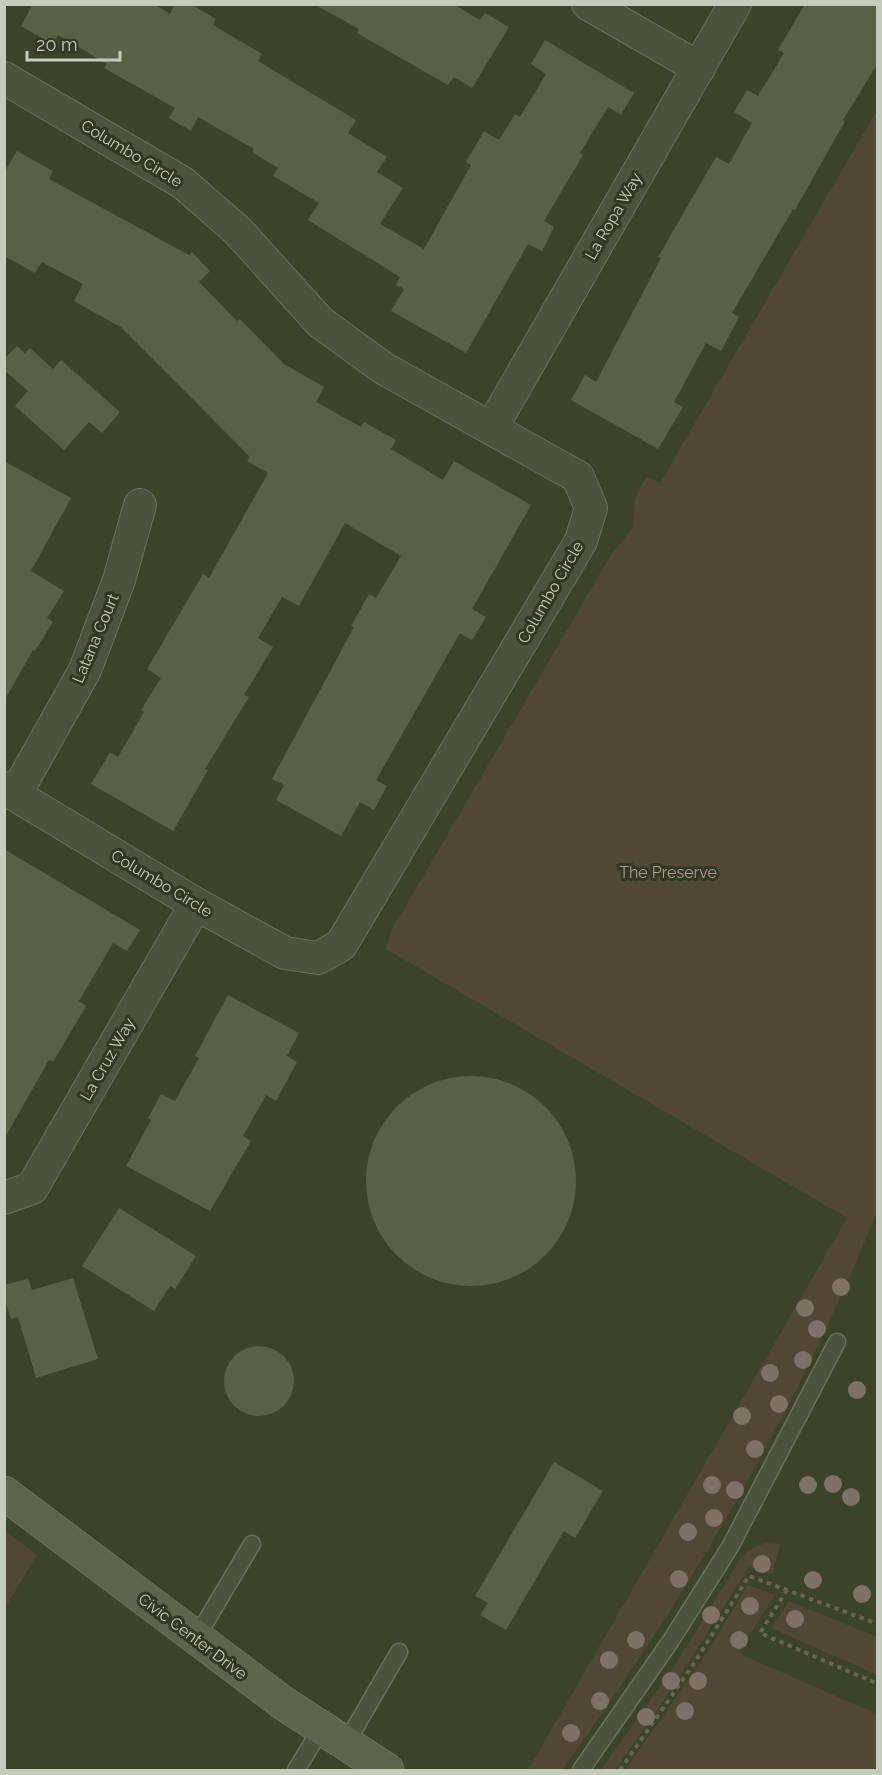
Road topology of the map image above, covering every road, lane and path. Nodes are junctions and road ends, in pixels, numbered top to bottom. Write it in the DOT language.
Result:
graph roads {
  1 [pos="588,4"];
  2 [pos="735,4"];
  3 [pos="699,68"];
  4 [pos="4,78"];
  5 [pos="492,427"];
  6 [pos="140,505"];
  7 [pos="10,791"];
  8 [pos="196,904"];
  9 [pos="4,1198"];
  10 [pos="837,1342"];
  11 [pos="4,1493"];
  12 [pos="252,1544"];
  13 [pos="788,1590"];
  14 [pos="878,1624"];
  15 [pos="196,1638"];
  16 [pos="399,1652"];
  17 [pos="878,1684"];
  18 [pos="333,1737"];
  19 [pos="296,1770"];
  20 [pos="387,1770"];
  21 [pos="581,1770"];
  22 [pos="620,1770"];
  1 -- 3 [label="street"];
  2 -- 3 [label="street, La Ropa Way"];
  3 -- 5 [label="street, La Ropa Way"];
  4 -- 5 [label="street, Columbo Circle"];
  5 -- 8 [label="street, Columbo Circle"];
  6 -- 7 [label="street, Latana Court"];
  7 -- 8 [label="street, Columbo Circle"];
  8 -- 9 [label="street, La Cruz Way"];
  10 -- 21 [label="lane"];
  11 -- 15 [label="street, Civic Center Drive"];
  12 -- 15 [label="lane"];
  13 -- 14 [label="path"];
  13 -- 17 [label="path"];
  13 -- 22 [label="path"];
  15 -- 18 [label="street, Civic Center Drive"];
  16 -- 18 [label="lane"];
  18 -- 19 [label="lane"];
  18 -- 20 [label="street, Civic Center Drive"];
}
